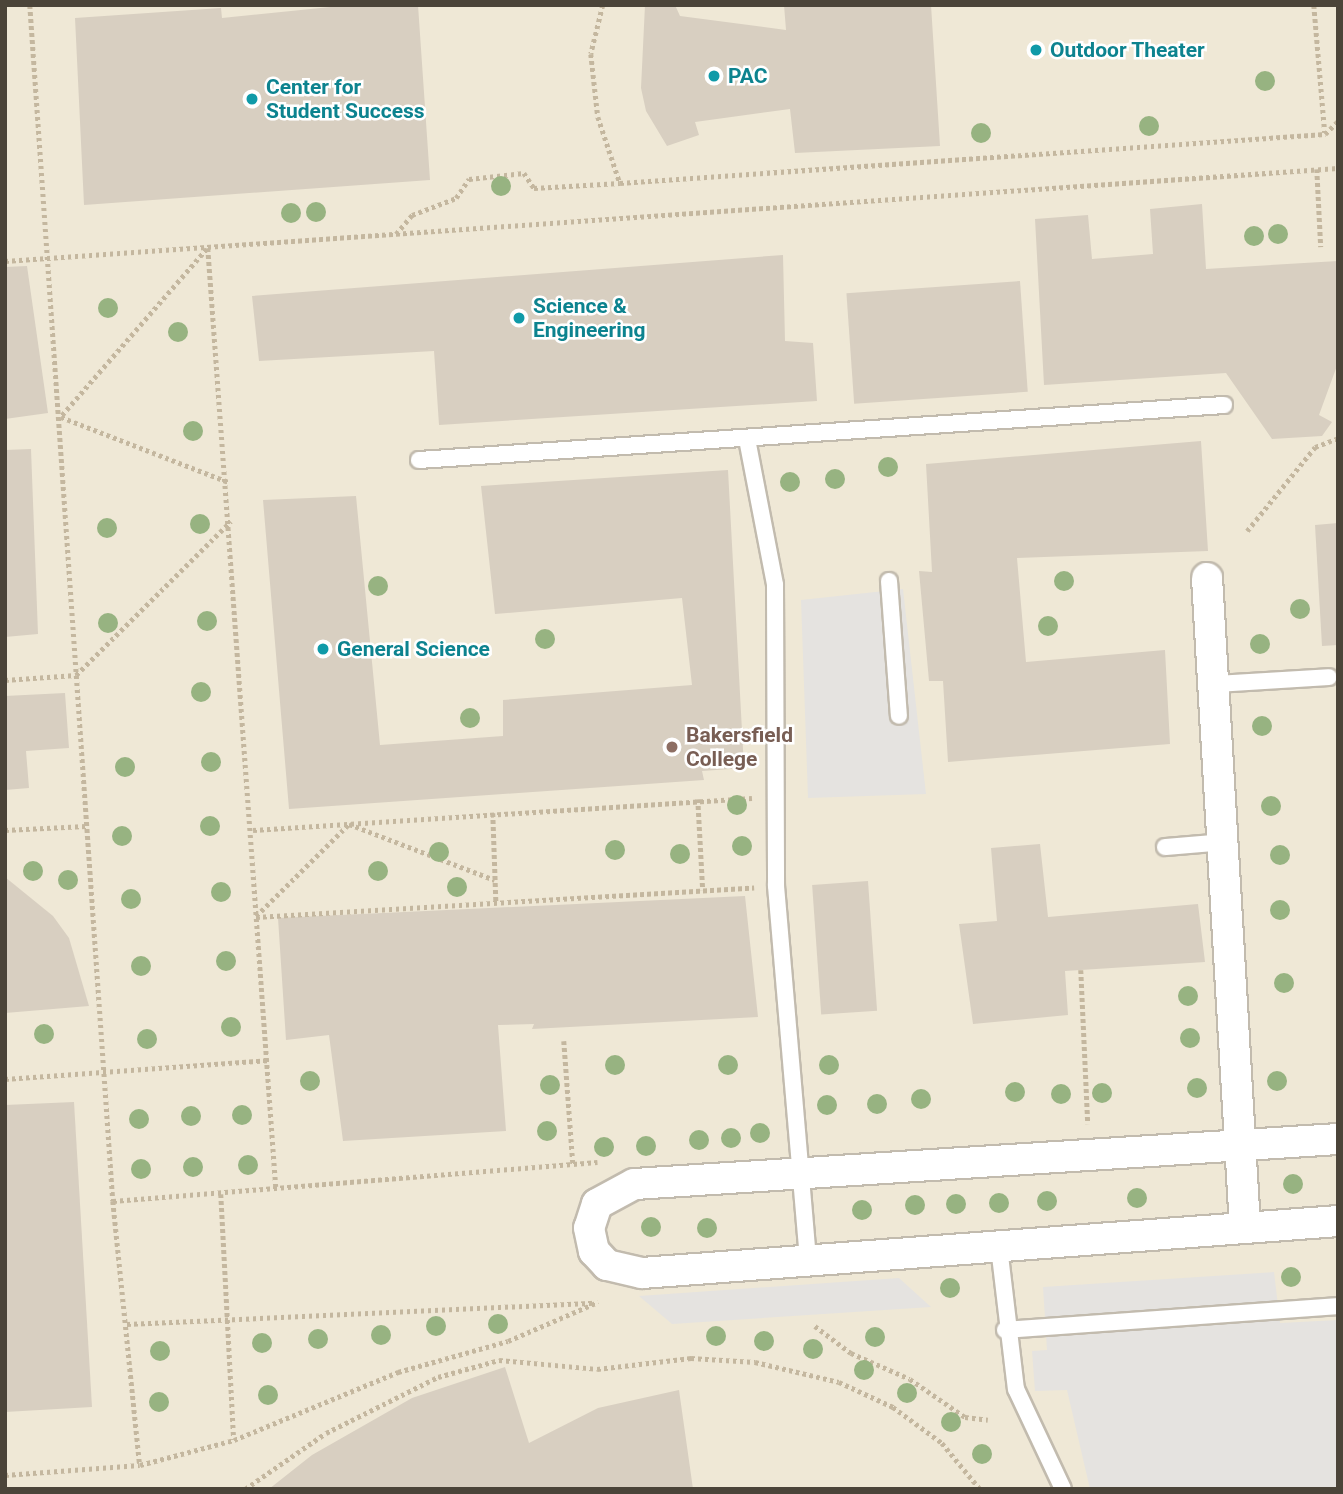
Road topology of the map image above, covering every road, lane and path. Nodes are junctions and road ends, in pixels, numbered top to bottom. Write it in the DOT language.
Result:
graph roads {
  1 [pos="30,5"];
  2 [pos="603,5"];
  3 [pos="1314,5"];
  4 [pos="1338,121"];
  5 [pos="1325,134"];
  6 [pos="1338,168"];
  7 [pos="1317,169"];
  8 [pos="620,183"];
  9 [pos="395,235"];
  10 [pos="1321,247"];
  11 [pos="208,248"];
  12 [pos="48,259"];
  13 [pos="5,261"];
  14 [pos="1223,405"];
  15 [pos="61,418"];
  16 [pos="1338,438"];
  17 [pos="747,439"];
  18 [pos="419,460"];
  19 [pos="229,482"];
  20 [pos="231,520"];
  21 [pos="1247,531"];
  22 [pos="1207,578"];
  23 [pos="889,582"];
  24 [pos="76,675"];
  25 [pos="1329,677"];
  26 [pos="5,680"];
  27 [pos="1216,684"];
  28 [pos="899,716"];
  29 [pos="774,797"];
  30 [pos="698,799"];
  31 [pos="493,813"];
  32 [pos="349,824"];
  33 [pos="86,826"];
  34 [pos="5,830"];
  35 [pos="253,830"];
  36 [pos="1226,842"];
  37 [pos="1165,847"];
  38 [pos="495,880"];
  39 [pos="776,886"];
  40 [pos="704,890"];
  41 [pos="496,901"];
  42 [pos="256,917"];
  43 [pos="1082,970"];
  44 [pos="564,1041"];
  45 [pos="267,1060"];
  46 [pos="107,1074"];
  47 [pos="5,1079"];
  48 [pos="1088,1125"];
  49 [pos="1338,1139"];
  50 [pos="1241,1147"];
  51 [pos="597,1163"];
  52 [pos="573,1164"];
  53 [pos="802,1173"];
  54 [pos="276,1187"];
  55 [pos="220,1194"];
  56 [pos="113,1201"];
  57 [pos="1338,1221"];
  58 [pos="1245,1227"];
  59 [pos="999,1247"];
  60 [pos="808,1261"];
  61 [pos="1338,1306"];
  62 [pos="230,1322"];
  63 [pos="127,1324"];
  64 [pos="816,1326"];
  65 [pos="1005,1330"];
  66 [pos="988,1420"];
  67 [pos="234,1440"];
  68 [pos="140,1465"];
  69 [pos="5,1475"];
  70 [pos="245,1489"];
  71 [pos="980,1489"];
  72 [pos="1063,1489"];
  1 -- 12 [label="path"];
  2 -- 8 [label="path"];
  3 -- 5 [label="path"];
  4 -- 5 [label="path"];
  5 -- 8 [label="path"];
  6 -- 7 [label="path"];
  7 -- 9 [label="path"];
  7 -- 10 [label="path"];
  8 -- 9 [label="path"];
  9 -- 11 [label="path"];
  11 -- 12 [label="path"];
  11 -- 15 [label="path"];
  11 -- 19 [label="path"];
  12 -- 13 [label="path"];
  12 -- 15 [label="path"];
  14 -- 17 [label="lane"];
  15 -- 19 [label="path"];
  15 -- 24 [label="path"];
  16 -- 21 [label="path"];
  17 -- 18 [label="lane"];
  17 -- 29 [label="lane"];
  19 -- 20 [label="path"];
  20 -- 24 [label="path"];
  20 -- 35 [label="path"];
  22 -- 27 [label="street"];
  23 -- 28 [label="lane"];
  24 -- 26 [label="path"];
  24 -- 33 [label="path"];
  25 -- 27 [label="lane"];
  27 -- 36 [label="street"];
  29 -- 30 [label="path"];
  29 -- 39 [label="lane"];
  30 -- 31 [label="path"];
  30 -- 40 [label="path"];
  31 -- 32 [label="path"];
  31 -- 38 [label="path"];
  32 -- 35 [label="path"];
  32 -- 38 [label="path"];
  32 -- 42 [label="path"];
  33 -- 34 [label="path"];
  33 -- 46 [label="path"];
  35 -- 42 [label="path"];
  36 -- 37 [label="lane"];
  36 -- 50 [label="street"];
  38 -- 41 [label="path"];
  39 -- 40 [label="path"];
  39 -- 53 [label="lane"];
  40 -- 41 [label="path"];
  41 -- 42 [label="path"];
  42 -- 45 [label="path"];
  43 -- 48 [label="path"];
  44 -- 52 [label="path"];
  45 -- 46 [label="path"];
  45 -- 54 [label="path"];
  46 -- 47 [label="path"];
  46 -- 56 [label="path"];
  49 -- 50 [label="street"];
  50 -- 53 [label="street"];
  50 -- 58 [label="street"];
  51 -- 52 [label="path"];
  52 -- 54 [label="path"];
  53 -- 60 [label="lane"];
  53 -- 60 [label="street"];
  54 -- 55 [label="path"];
  55 -- 56 [label="path"];
  55 -- 62 [label="path"];
  56 -- 63 [label="path"];
  57 -- 58 [label="street"];
  58 -- 59 [label="street"];
  59 -- 60 [label="street"];
  59 -- 65 [label="lane"];
  61 -- 65 [label="lane"];
  62 -- 63 [label="path"];
  62 -- 67 [label="path"];
  62 -- 67 [label="path"];
  63 -- 68 [label="path"];
  64 -- 66 [label="path"];
  65 -- 72 [label="lane"];
  67 -- 68 [label="path"];
  68 -- 69 [label="path"];
  70 -- 71 [label="path"];
}
